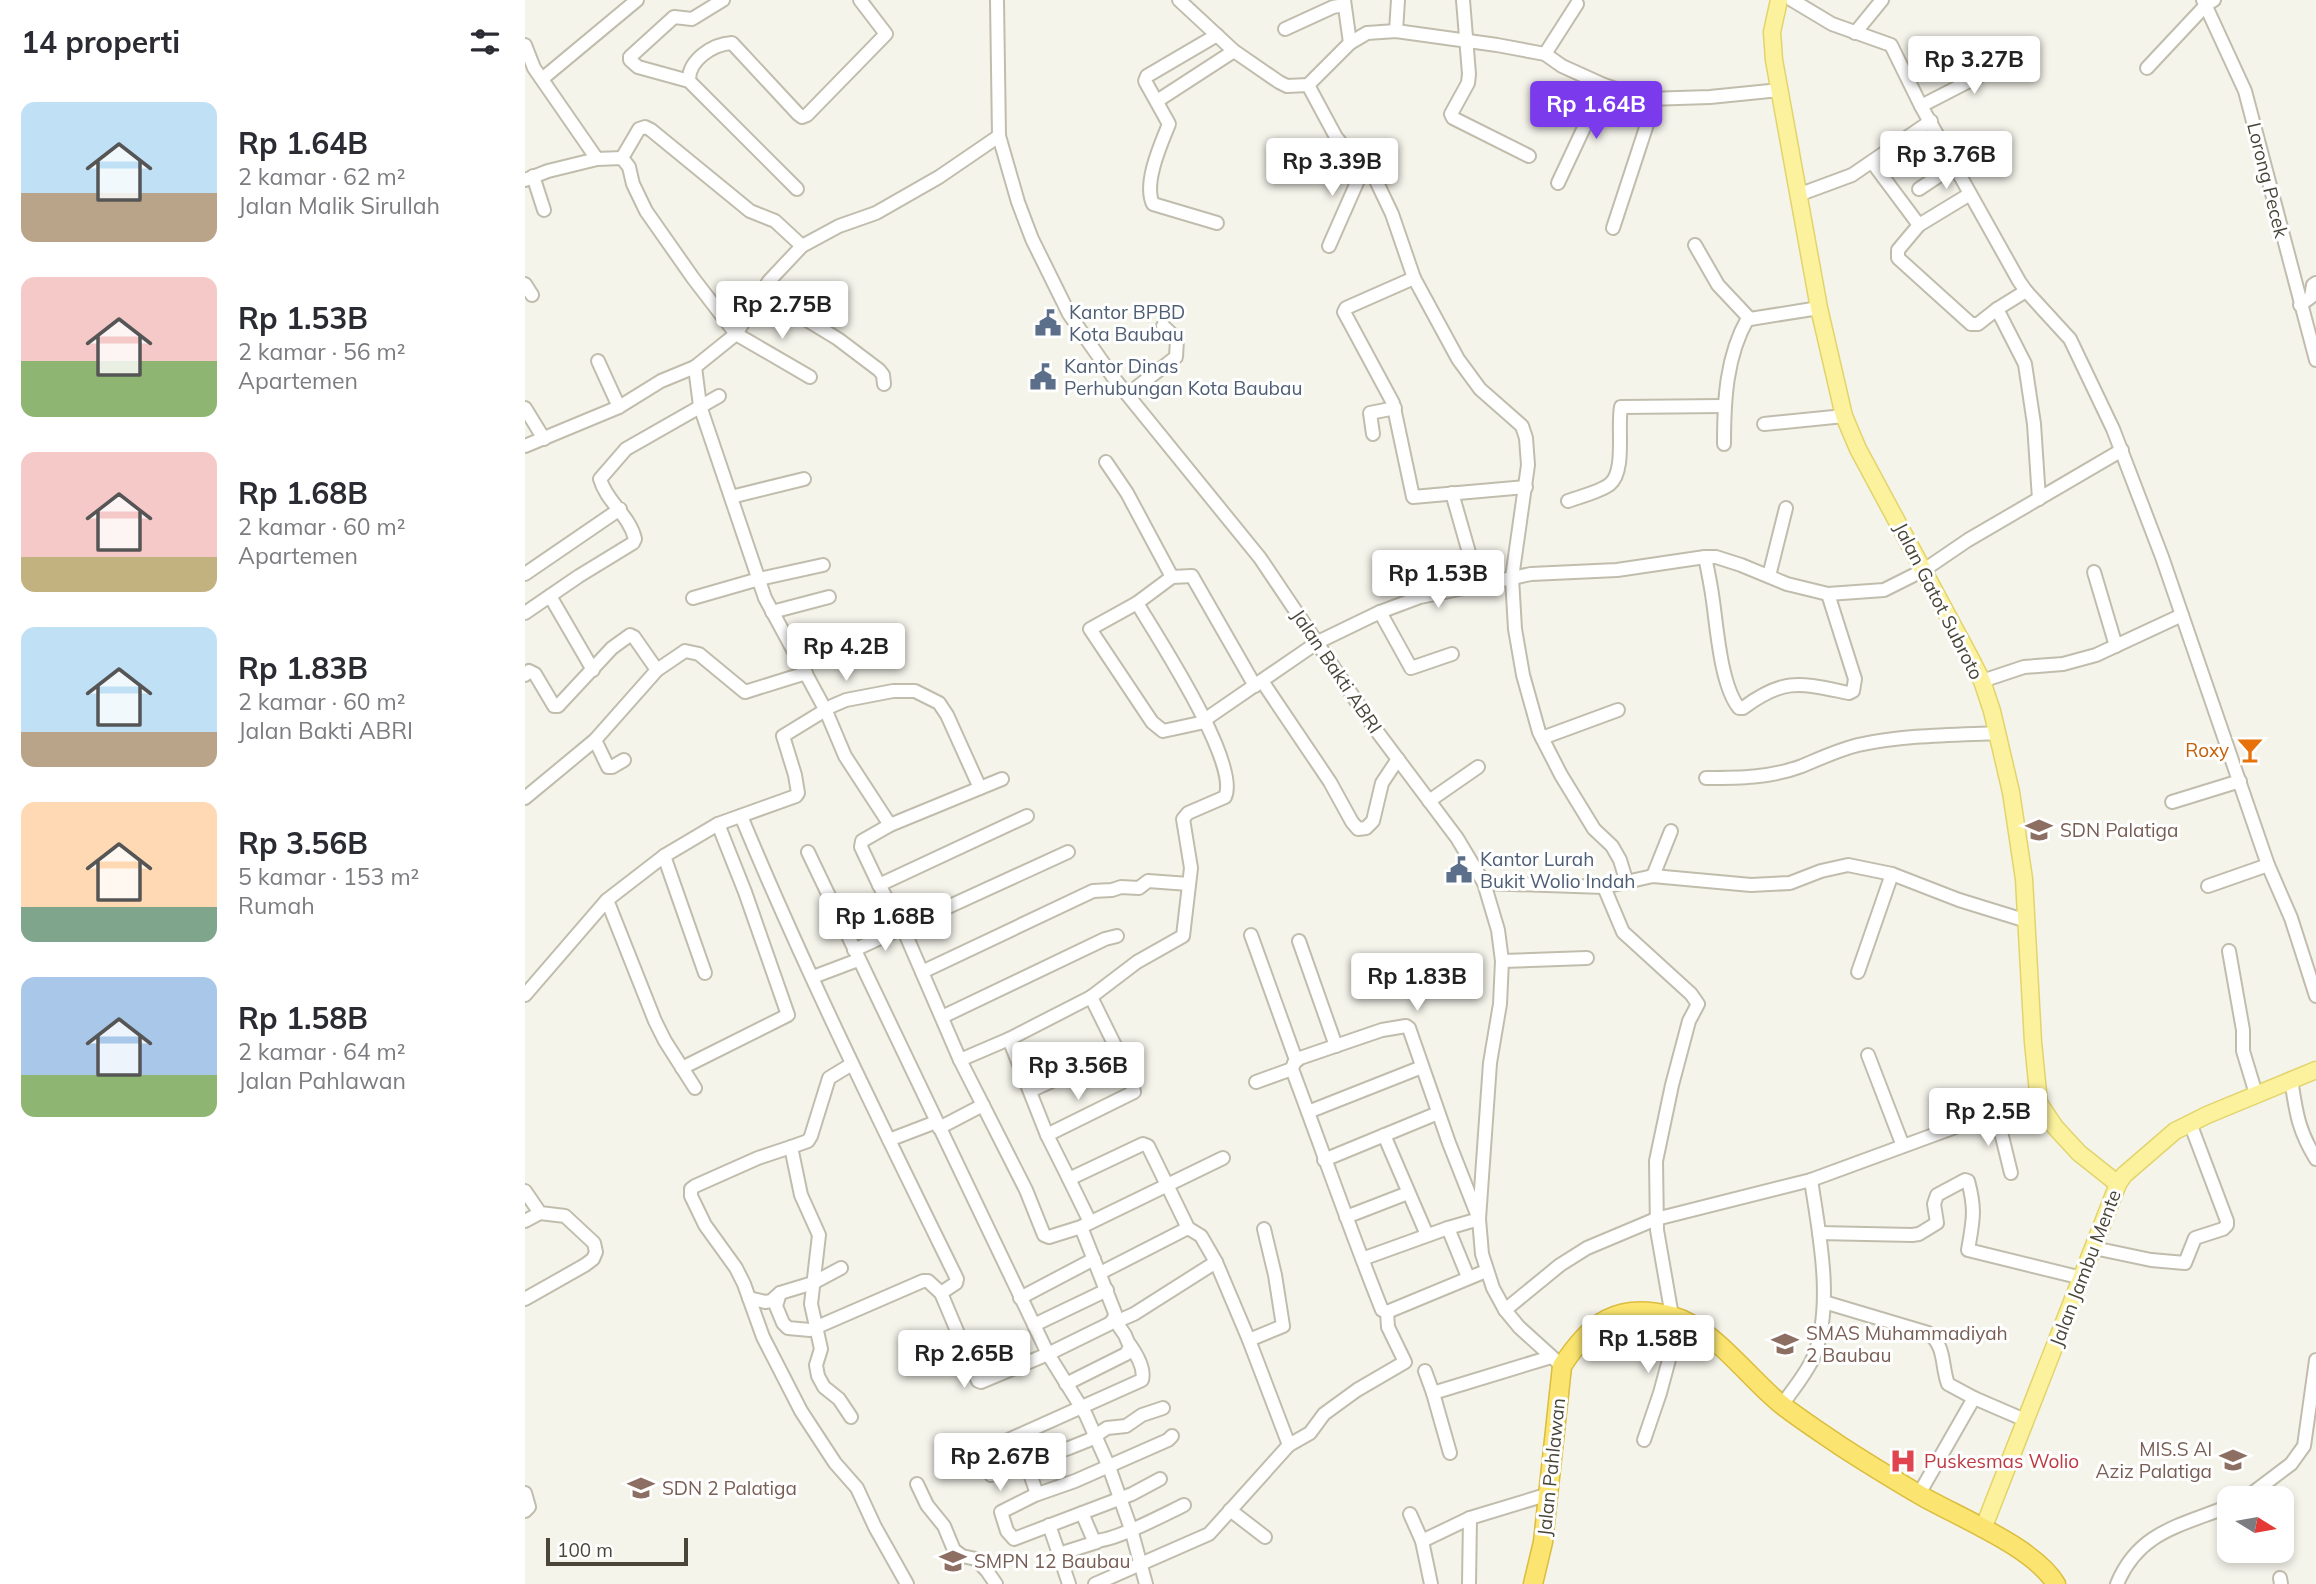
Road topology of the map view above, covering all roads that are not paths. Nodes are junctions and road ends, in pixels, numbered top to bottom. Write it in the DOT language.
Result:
graph roads {
  1 [pos="637,0"];
  2 [pos="723,0"];
  3 [pos="860,0"];
  4 [pos="997,0"];
  5 [pos="1179,0"];
  6 [pos="1398,0"];
  7 [pos="1463,0"];
  8 [pos="1779,0"];
  9 [pos="1793,0"];
  10 [pos="1882,0"];
  11 [pos="1344,2"];
  12 [pos="2207,2"];
  13 [pos="1577,4"];
  14 [pos="1285,29"];
  15 [pos="1396,31"];
  16 [pos="1855,33"];
  17 [pos="1217,34"];
  18 [pos="1465,40"];
  19 [pos="1350,43"];
  20 [pos="1234,51"];
  21 [pos="526,52"];
  22 [pos="1545,54"];
  23 [pos="2012,59"];
  24 [pos="2147,68"];
  25 [pos="542,79"];
  26 [pos="689,81"];
  27 [pos="1308,85"];
  28 [pos="1604,85"];
  29 [pos="1780,90"];
  30 [pos="1655,100"];
  31 [pos="1157,101"];
  32 [pos="1921,106"];
  33 [pos="1931,121"];
  34 [pos="999,136"];
  35 [pos="1529,156"];
  36 [pos="622,158"];
  37 [pos="597,159"];
  38 [pos="1366,162"];
  39 [pos="1872,162"];
  40 [pos="1955,165"];
  41 [pos="529,178"];
  42 [pos="1558,183"];
  43 [pos="797,189"];
  44 [pos="1919,189"];
  45 [pos="1971,194"];
  46 [pos="1798,195"];
  47 [pos="544,210"];
  48 [pos="1217,223"];
  49 [pos="1919,225"];
  50 [pos="1613,228"];
  51 [pos="1695,245"];
  52 [pos="802,246"];
  53 [pos="1329,246"];
  54 [pos="1415,278"];
  55 [pos="2316,283"];
  56 [pos="2026,291"];
  57 [pos="761,292"];
  58 [pos="2300,305"];
  59 [pos="1819,308"];
  60 [pos="1997,309"];
  61 [pos="1748,318"];
  62 [pos="1163,326"];
  63 [pos="737,334"];
  64 [pos="2312,338"];
  65 [pos="2316,360"];
  66 [pos="598,361"];
  67 [pos="695,367"];
  68 [pos="810,377"];
  69 [pos="884,384"];
  70 [pos="1128,394"];
  71 [pos="719,396"];
  72 [pos="700,406"];
  73 [pos="1724,406"];
  74 [pos="619,407"];
  75 [pos="525,408"];
  76 [pos="1395,408"];
  77 [pos="1844,416"];
  78 [pos="1764,424"];
  79 [pos="1373,434"];
  80 [pos="544,439"];
  81 [pos="1724,444"];
  82 [pos="525,446"];
  83 [pos="2122,450"];
  84 [pos="1106,462"];
  85 [pos="804,479"];
  86 [pos="1526,487"];
  87 [pos="1452,493"];
  88 [pos="731,497"];
  89 [pos="2039,499"];
  90 [pos="1568,501"];
  91 [pos="1786,508"];
  92 [pos="619,509"];
  93 [pos="1705,557"];
  94 [pos="823,565"];
  95 [pos="1924,570"];
  96 [pos="2094,572"];
  97 [pos="525,574"];
  98 [pos="1769,576"];
  99 [pos="1173,577"];
  100 [pos="1512,578"];
  101 [pos="759,579"];
  102 [pos="1478,584"];
  103 [pos="1828,594"];
  104 [pos="550,596"];
  105 [pos="829,597"];
  106 [pos="693,598"];
  107 [pos="1137,603"];
  108 [pos="772,612"];
  109 [pos="1380,612"];
  110 [pos="525,613"];
  111 [pos="2182,615"];
  112 [pos="1318,642"];
  113 [pos="2116,646"];
  114 [pos="1452,654"];
  115 [pos="593,670"];
  116 [pos="657,670"];
  117 [pos="806,673"];
  118 [pos="525,675"];
  119 [pos="1982,681"];
  120 [pos="1259,683"];
  121 [pos="1618,710"];
  122 [pos="826,711"];
  123 [pos="1206,719"];
  124 [pos="1998,733"];
  125 [pos="1542,738"];
  126 [pos="594,740"];
  127 [pos="1398,758"];
  128 [pos="624,760"];
  129 [pos="1478,767"];
  130 [pos="1706,778"];
  131 [pos="1002,779"];
  132 [pos="2240,781"];
  133 [pos="980,788"];
  134 [pos="525,798"];
  135 [pos="1429,801"];
  136 [pos="2172,802"];
  137 [pos="741,816"];
  138 [pos="1027,816"];
  139 [pos="718,824"];
  140 [pos="890,825"];
  141 [pos="1671,831"];
  142 [pos="808,852"];
  143 [pos="1068,852"];
  144 [pos="664,856"];
  145 [pos="2268,864"];
  146 [pos="1892,874"];
  147 [pos="1653,876"];
  148 [pos="1484,883"];
  149 [pos="1627,883"];
  150 [pos="1189,884"];
  151 [pos="879,885"];
  152 [pos="2209,886"];
  153 [pos="1604,887"];
  154 [pos="607,900"];
  155 [pos="2027,921"];
  156 [pos="902,926"];
  157 [pos="1251,935"];
  158 [pos="1117,936"];
  159 [pos="1299,941"];
  160 [pos="2229,951"];
  161 [pos="856,955"];
  162 [pos="1587,958"];
  163 [pos="1502,961"];
  164 [pos="922,972"];
  165 [pos="1858,972"];
  166 [pos="705,973"];
  167 [pos="813,977"];
  168 [pos="525,995"];
  169 [pos="2316,996"];
  170 [pos="1091,997"];
  171 [pos="942,1017"];
  172 [pos="1009,1039"];
  173 [pos="1336,1046"];
  174 [pos="1118,1051"];
  175 [pos="1868,1055"];
  176 [pos="960,1060"];
  177 [pos="852,1064"];
  178 [pos="1294,1065"];
  179 [pos="1422,1067"];
  180 [pos="682,1068"];
  181 [pos="2316,1070"];
  182 [pos="2291,1079"];
  183 [pos="1256,1082"];
  184 [pos="695,1088"];
  185 [pos="1030,1091"];
  186 [pos="2256,1094"];
  187 [pos="2039,1103"];
  188 [pos="983,1105"];
  189 [pos="1308,1112"];
  190 [pos="1438,1113"];
  191 [pos="1997,1116"];
  192 [pos="2190,1124"];
  193 [pos="937,1125"];
  194 [pos="1047,1135"];
  195 [pos="1384,1135"];
  196 [pos="889,1140"];
  197 [pos="1903,1146"];
  198 [pos="791,1147"];
  199 [pos="1223,1158"];
  200 [pos="2316,1159"];
  201 [pos="1324,1160"];
  202 [pos="2011,1173"];
  203 [pos="1069,1179"];
  204 [pos="1811,1180"];
  205 [pos="2118,1184"];
  206 [pos="1166,1185"];
  207 [pos="525,1191"];
  208 [pos="1408,1193"];
  209 [pos="540,1213"];
  210 [pos="1346,1217"];
  211 [pos="1479,1219"];
  212 [pos="1656,1219"];
  213 [pos="525,1220"];
  214 [pos="1086,1225"];
  215 [pos="1448,1227"];
  216 [pos="1188,1228"];
  217 [pos="1265,1229"];
  218 [pos="1819,1233"];
  219 [pos="1427,1235"];
  220 [pos="2094,1248"];
  221 [pos="1094,1259"];
  222 [pos="1362,1259"];
  223 [pos="1216,1262"];
  224 [pos="841,1268"];
  225 [pos="1486,1271"];
  226 [pos="1100,1273"];
  227 [pos="1468,1277"];
  228 [pos="2082,1278"];
  229 [pos="813,1283"];
  230 [pos="1107,1290"];
  231 [pos="780,1293"];
  232 [pos="941,1293"];
  233 [pos="749,1298"];
  234 [pos="1020,1298"];
  235 [pos="525,1299"];
  236 [pos="1824,1302"];
  237 [pos="1506,1310"];
  238 [pos="1387,1312"];
  239 [pos="1676,1318"];
  240 [pos="1114,1319"];
  241 [pos="1034,1325"];
  242 [pos="817,1327"];
  243 [pos="1249,1340"];
  244 [pos="1130,1345"];
  245 [pos="1048,1354"];
  246 [pos="2316,1360"];
  247 [pos="1557,1361"];
  248 [pos="1425,1371"];
  249 [pos="1066,1384"];
  250 [pos="1433,1393"];
  251 [pos="1974,1398"];
  252 [pos="1781,1405"];
  253 [pos="1082,1408"];
  254 [pos="1163,1408"];
  255 [pos="851,1417"];
  256 [pos="2025,1420"];
  257 [pos="1095,1435"];
  258 [pos="1172,1436"];
  259 [pos="1014,1437"];
  260 [pos="1644,1440"];
  261 [pos="1289,1445"];
  262 [pos="1450,1453"];
  263 [pos="958,1461"];
  264 [pos="1026,1462"];
  265 [pos="1109,1467"];
  266 [pos="991,1475"];
  267 [pos="1160,1479"];
  268 [pos="918,1484"];
  269 [pos="2262,1486"];
  270 [pos="525,1493"];
  271 [pos="1037,1494"];
  272 [pos="1549,1494"];
  273 [pos="1919,1494"];
  274 [pos="1121,1499"];
  275 [pos="1184,1505"];
  276 [pos="1230,1510"];
  277 [pos="525,1511"];
  278 [pos="2217,1511"];
  279 [pos="1082,1513"];
  280 [pos="1410,1514"];
  281 [pos="1470,1518"];
  282 [pos="1049,1525"];
  283 [pos="1131,1529"];
  284 [pos="1983,1529"];
  285 [pos="1265,1537"];
  286 [pos="1423,1541"];
  287 [pos="1097,1542"];
  288 [pos="1059,1554"];
  289 [pos="1139,1563"];
  290 [pos="907,1584"];
  291 [pos="996,1584"];
  292 [pos="1069,1584"];
  293 [pos="1095,1584"];
  294 [pos="1146,1584"];
  295 [pos="1431,1584"];
  296 [pos="1469,1584"];
  297 [pos="1533,1584"];
  298 [pos="2056,1584"];
  299 [pos="2117,1584"];
  1 -- 25 [label="street"];
  2 -- 26 [label="street"];
  3 -- 26 [label="street"];
  4 -- 34 [label="street, Jalan Bakti ABRI"];
  5 -- 17 [label="street"];
  6 -- 15 [label="street"];
  7 -- 18 [label="street"];
  8 -- 29 [label="main road, Jalan Gatot Subroto"];
  9 -- 16 [label="street"];
  10 -- 16 [label="street"];
  11 -- 14 [label="street"];
  11 -- 19 [label="street"];
  12 -- 24 [label="street"];
  12 -- 58 [label="street, Lorong Pecek"];
  13 -- 22 [label="street"];
  15 -- 18 [label="street"];
  15 -- 19 [label="street"];
  16 -- 32 [label="street"];
  17 -- 20 [label="street"];
  17 -- 31 [label="street"];
  18 -- 22 [label="street"];
  18 -- 35 [label="street"];
  19 -- 27 [label="street"];
  20 -- 27 [label="street"];
  20 -- 31 [label="street"];
  21 -- 25 [label="street"];
  22 -- 28 [label="street"];
  23 -- 32 [label="street"];
  25 -- 37 [label="street"];
  26 -- 43 [label="street"];
  27 -- 38 [label="street"];
  28 -- 30 [label="street"];
  28 -- 42 [label="street"];
  29 -- 30 [label="street"];
  29 -- 46 [label="main road, Jalan Gatot Subroto"];
  30 -- 50 [label="street"];
  31 -- 48 [label="street"];
  32 -- 33 [label="street"];
  33 -- 39 [label="street"];
  33 -- 40 [label="street"];
  34 -- 52 [label="street"];
  34 -- 70 [label="street, Jalan Bakti ABRI"];
  36 -- 37 [label="street"];
  36 -- 52 [label="street"];
  36 -- 63 [label="street"];
  37 -- 41 [label="street"];
  38 -- 53 [label="street"];
  38 -- 54 [label="street"];
  39 -- 46 [label="street"];
  39 -- 49 [label="street"];
  40 -- 44 [label="street"];
  40 -- 45 [label="street"];
  41 -- 47 [label="street"];
  45 -- 49 [label="street"];
  45 -- 56 [label="street"];
  46 -- 59 [label="main road, Jalan Gatot Subroto"];
  49 -- 60 [label="street"];
  51 -- 61 [label="street"];
  52 -- 57 [label="street"];
  54 -- 76 [label="street"];
  54 -- 86 [label="street"];
  55 -- 58 [label="street"];
  56 -- 60 [label="street"];
  56 -- 83 [label="street"];
  57 -- 63 [label="street"];
  57 -- 69 [label="street"];
  58 -- 64 [label="street, Lorong Pecek"];
  59 -- 61 [label="street"];
  59 -- 77 [label="main road, Jalan Gatot Subroto"];
  60 -- 89 [label="street"];
  61 -- 73 [label="street"];
  62 -- 70 [label="street"];
  63 -- 67 [label="street"];
  63 -- 68 [label="street"];
  64 -- 65 [label="street, Lorong Pecek"];
  66 -- 74 [label="street"];
  67 -- 72 [label="street"];
  67 -- 74 [label="street"];
  70 -- 112 [label="street, Jalan Bakti ABRI"];
  71 -- 72 [label="street"];
  72 -- 88 [label="street"];
  72 -- 92 [label="street"];
  73 -- 81 [label="street"];
  73 -- 90 [label="street"];
  74 -- 80 [label="street"];
  75 -- 80 [label="street"];
  76 -- 79 [label="street"];
  76 -- 87 [label="street"];
  77 -- 78 [label="street"];
  77 -- 95 [label="main road, Jalan Gatot Subroto"];
  80 -- 82 [label="street"];
  83 -- 89 [label="street"];
  83 -- 111 [label="street"];
  84 -- 99 [label="street"];
  85 -- 88 [label="street"];
  86 -- 87 [label="street"];
  86 -- 100 [label="street"];
  87 -- 102 [label="street"];
  88 -- 101 [label="street"];
  89 -- 95 [label="street"];
  91 -- 98 [label="street"];
  92 -- 97 [label="street"];
  92 -- 104 [label="street"];
  93 -- 98 [label="street"];
  93 -- 100 [label="street"];
  93 -- 103 [label="street"];
  94 -- 101 [label="street"];
  95 -- 103 [label="street"];
  95 -- 119 [label="main road, Jalan Gatot Subroto"];
  96 -- 113 [label="street"];
  98 -- 103 [label="street"];
  99 -- 107 [label="street"];
  99 -- 120 [label="street"];
  100 -- 102 [label="street"];
  100 -- 125 [label="street"];
  101 -- 106 [label="street"];
  101 -- 108 [label="street"];
  102 -- 109 [label="street"];
  104 -- 110 [label="street"];
  104 -- 115 [label="street"];
  105 -- 108 [label="street"];
  107 -- 123 [label="street"];
  107 -- 123 [label="street"];
  108 -- 117 [label="street"];
  109 -- 112 [label="street"];
  109 -- 114 [label="street"];
  111 -- 113 [label="street"];
  111 -- 132 [label="street"];
  112 -- 120 [label="street"];
  112 -- 127 [label="street, Jalan Bakti ABRI"];
  113 -- 119 [label="street"];
  115 -- 116 [label="street"];
  115 -- 118 [label="street"];
  116 -- 117 [label="street"];
  116 -- 126 [label="street"];
  117 -- 122 [label="street"];
  119 -- 124 [label="main road, Jalan Gatot Subroto"];
  120 -- 123 [label="street"];
  120 -- 127 [label="street"];
  121 -- 125 [label="street"];
  122 -- 133 [label="street"];
  122 -- 137 [label="street"];
  122 -- 140 [label="street"];
  123 -- 150 [label="street"];
  124 -- 130 [label="street"];
  124 -- 155 [label="main road, Jalan Gatot Subroto"];
  125 -- 149 [label="street"];
  126 -- 128 [label="street"];
  126 -- 134 [label="street"];
  127 -- 135 [label="street, Jalan Bakti ABRI"];
  129 -- 135 [label="street"];
  131 -- 133 [label="street"];
  132 -- 136 [label="street"];
  132 -- 145 [label="street"];
  133 -- 140 [label="street"];
  135 -- 148 [label="street, Jalan Bakti ABRI"];
  137 -- 139 [label="street"];
  137 -- 167 [label="street"];
  138 -- 151 [label="street"];
  139 -- 144 [label="street"];
  139 -- 180 [label="street"];
  140 -- 151 [label="street"];
  141 -- 147 [label="street"];
  142 -- 161 [label="street"];
  143 -- 156 [label="street"];
  144 -- 154 [label="street"];
  144 -- 166 [label="street"];
  145 -- 152 [label="street"];
  145 -- 169 [label="street"];
  146 -- 147 [label="street"];
  146 -- 155 [label="street"];
  146 -- 165 [label="street"];
  147 -- 149 [label="street"];
  148 -- 153 [label="street"];
  148 -- 163 [label="street, Jalan Bakti ABRI"];
  149 -- 153 [label="street"];
  150 -- 164 [label="street"];
  150 -- 170 [label="street"];
  151 -- 156 [label="street"];
  153 -- 212 [label="street"];
  154 -- 168 [label="street"];
  154 -- 180 [label="street"];
  155 -- 187 [label="main road, Jalan Gatot Subroto"];
  156 -- 161 [label="street"];
  156 -- 164 [label="street"];
  157 -- 178 [label="street"];
  158 -- 171 [label="street"];
  159 -- 173 [label="street"];
  160 -- 186 [label="street"];
  161 -- 167 [label="street"];
  161 -- 193 [label="street"];
  162 -- 163 [label="street"];
  163 -- 211 [label="street, Jalan Bakti ABRI"];
  164 -- 171 [label="street"];
  167 -- 177 [label="street"];
  170 -- 172 [label="street"];
  170 -- 174 [label="street"];
  171 -- 176 [label="street"];
  172 -- 176 [label="street"];
  172 -- 185 [label="street"];
  173 -- 178 [label="street"];
  173 -- 179 [label="street"];
  174 -- 185 [label="street"];
  174 -- 194 [label="street"];
  175 -- 197 [label="street"];
  176 -- 188 [label="street"];
  177 -- 196 [label="street"];
  177 -- 198 [label="street"];
  178 -- 183 [label="street"];
  178 -- 189 [label="street"];
  179 -- 189 [label="street"];
  179 -- 190 [label="street"];
  180 -- 184 [label="street"];
  181 -- 182 [label="main road, Jalan Jambu Mente"];
  182 -- 186 [label="main road, Jalan Jambu Mente"];
  182 -- 200 [label="street"];
  185 -- 194 [label="street"];
  186 -- 192 [label="main road, Jalan Jambu Mente"];
  187 -- 191 [label="street"];
  187 -- 205 [label="main road, Jalan Gatot Subroto"];
  188 -- 193 [label="street"];
  188 -- 214 [label="street"];
  189 -- 201 [label="street"];
  190 -- 195 [label="street"];
  190 -- 211 [label="street"];
  191 -- 197 [label="street"];
  191 -- 202 [label="street"];
  192 -- 205 [label="main road, Jalan Jambu Mente"];
  192 -- 220 [label="street"];
  193 -- 196 [label="street"];
  193 -- 234 [label="street"];
  194 -- 203 [label="street"];
  195 -- 201 [label="street"];
  195 -- 208 [label="street"];
  196 -- 232 [label="street"];
  197 -- 204 [label="street"];
  198 -- 229 [label="street"];
  198 -- 233 [label="street"];
  199 -- 206 [label="street"];
  201 -- 210 [label="street"];
  203 -- 206 [label="street"];
  203 -- 214 [label="street"];
  204 -- 212 [label="street"];
  204 -- 218 [label="street"];
  205 -- 220 [label="main road, Jalan Jambu Mente"];
  206 -- 214 [label="street"];
  206 -- 216 [label="street"];
  207 -- 209 [label="street"];
  208 -- 210 [label="street"];
  208 -- 219 [label="street"];
  209 -- 213 [label="street"];
  209 -- 235 [label="street"];
  210 -- 222 [label="street"];
  211 -- 215 [label="street"];
  211 -- 225 [label="street, Jalan Bakti ABRI"];
  212 -- 237 [label="street"];
  212 -- 239 [label="street"];
  214 -- 221 [label="street"];
  215 -- 219 [label="street"];
  215 -- 227 [label="street"];
  216 -- 223 [label="street"];
  216 -- 226 [label="street"];
  217 -- 243 [label="street"];
  218 -- 228 [label="street"];
  218 -- 236 [label="street"];
  219 -- 222 [label="street"];
  220 -- 228 [label="main road, Jalan Jambu Mente"];
  221 -- 226 [label="street"];
  221 -- 234 [label="street"];
  222 -- 238 [label="street"];
  223 -- 240 [label="street"];
  223 -- 243 [label="street"];
  224 -- 229 [label="street"];
  225 -- 227 [label="street"];
  225 -- 237 [label="street, Jalan Bakti ABRI"];
  226 -- 230 [label="street"];
  227 -- 238 [label="street"];
  228 -- 256 [label="main road, Jalan Jambu Mente"];
  229 -- 231 [label="street"];
  229 -- 242 [label="street"];
  230 -- 240 [label="street"];
  230 -- 241 [label="street"];
  231 -- 233 [label="street"];
  231 -- 242 [label="street"];
  232 -- 242 [label="street"];
  232 -- 245 [label="street"];
  233 -- 290 [label="street"];
  234 -- 241 [label="street"];
  236 -- 251 [label="street"];
  236 -- 252 [label="street"];
  237 -- 247 [label="street, Jalan Bakti ABRI"];
  238 -- 261 [label="street"];
  239 -- 247 [label="highway, Jalan Pahlawan"];
  239 -- 252 [label="highway, Jalan Pahlawan"];
  239 -- 260 [label="street"];
  240 -- 244 [label="street"];
  240 -- 245 [label="street"];
  241 -- 245 [label="street"];
  242 -- 255 [label="street"];
  243 -- 261 [label="street"];
  244 -- 249 [label="street"];
  244 -- 253 [label="street"];
  245 -- 249 [label="street"];
  246 -- 269 [label="street"];
  247 -- 250 [label="street"];
  247 -- 272 [label="highway, Jalan Pahlawan"];
  248 -- 250 [label="street"];
  249 -- 253 [label="street"];
  250 -- 262 [label="street"];
  251 -- 256 [label="street"];
  251 -- 273 [label="street"];
  252 -- 273 [label="highway, Jalan Pahlawan"];
  253 -- 257 [label="street"];
  253 -- 259 [label="street"];
  254 -- 257 [label="street"];
  256 -- 284 [label="main road, Jalan Jambu Mente"];
  257 -- 264 [label="street"];
  257 -- 265 [label="street"];
  258 -- 265 [label="street"];
  259 -- 263 [label="street"];
  259 -- 264 [label="street"];
  261 -- 276 [label="street"];
  264 -- 266 [label="street"];
  264 -- 271 [label="street"];
  265 -- 271 [label="street"];
  265 -- 274 [label="street"];
  267 -- 274 [label="street"];
  268 -- 291 [label="street"];
  270 -- 277 [label="street"];
  271 -- 282 [label="street"];
  272 -- 281 [label="street"];
  272 -- 297 [label="highway, Jalan Pahlawan"];
  273 -- 284 [label="highway, Jalan Pahlawan"];
  274 -- 279 [label="street"];
  274 -- 283 [label="street"];
  275 -- 283 [label="street"];
  276 -- 285 [label="street"];
  276 -- 289 [label="street"];
  278 -- 299 [label="street"];
  279 -- 282 [label="street"];
  279 -- 287 [label="street"];
  280 -- 286 [label="street"];
  281 -- 286 [label="street"];
  281 -- 296 [label="street"];
  282 -- 288 [label="street"];
  283 -- 287 [label="street"];
  283 -- 289 [label="street"];
  284 -- 298 [label="highway, Jalan Pahlawan"];
  286 -- 295 [label="street"];
  287 -- 288 [label="street"];
  288 -- 292 [label="street"];
  289 -- 293 [label="street"];
  289 -- 294 [label="street"];
}
